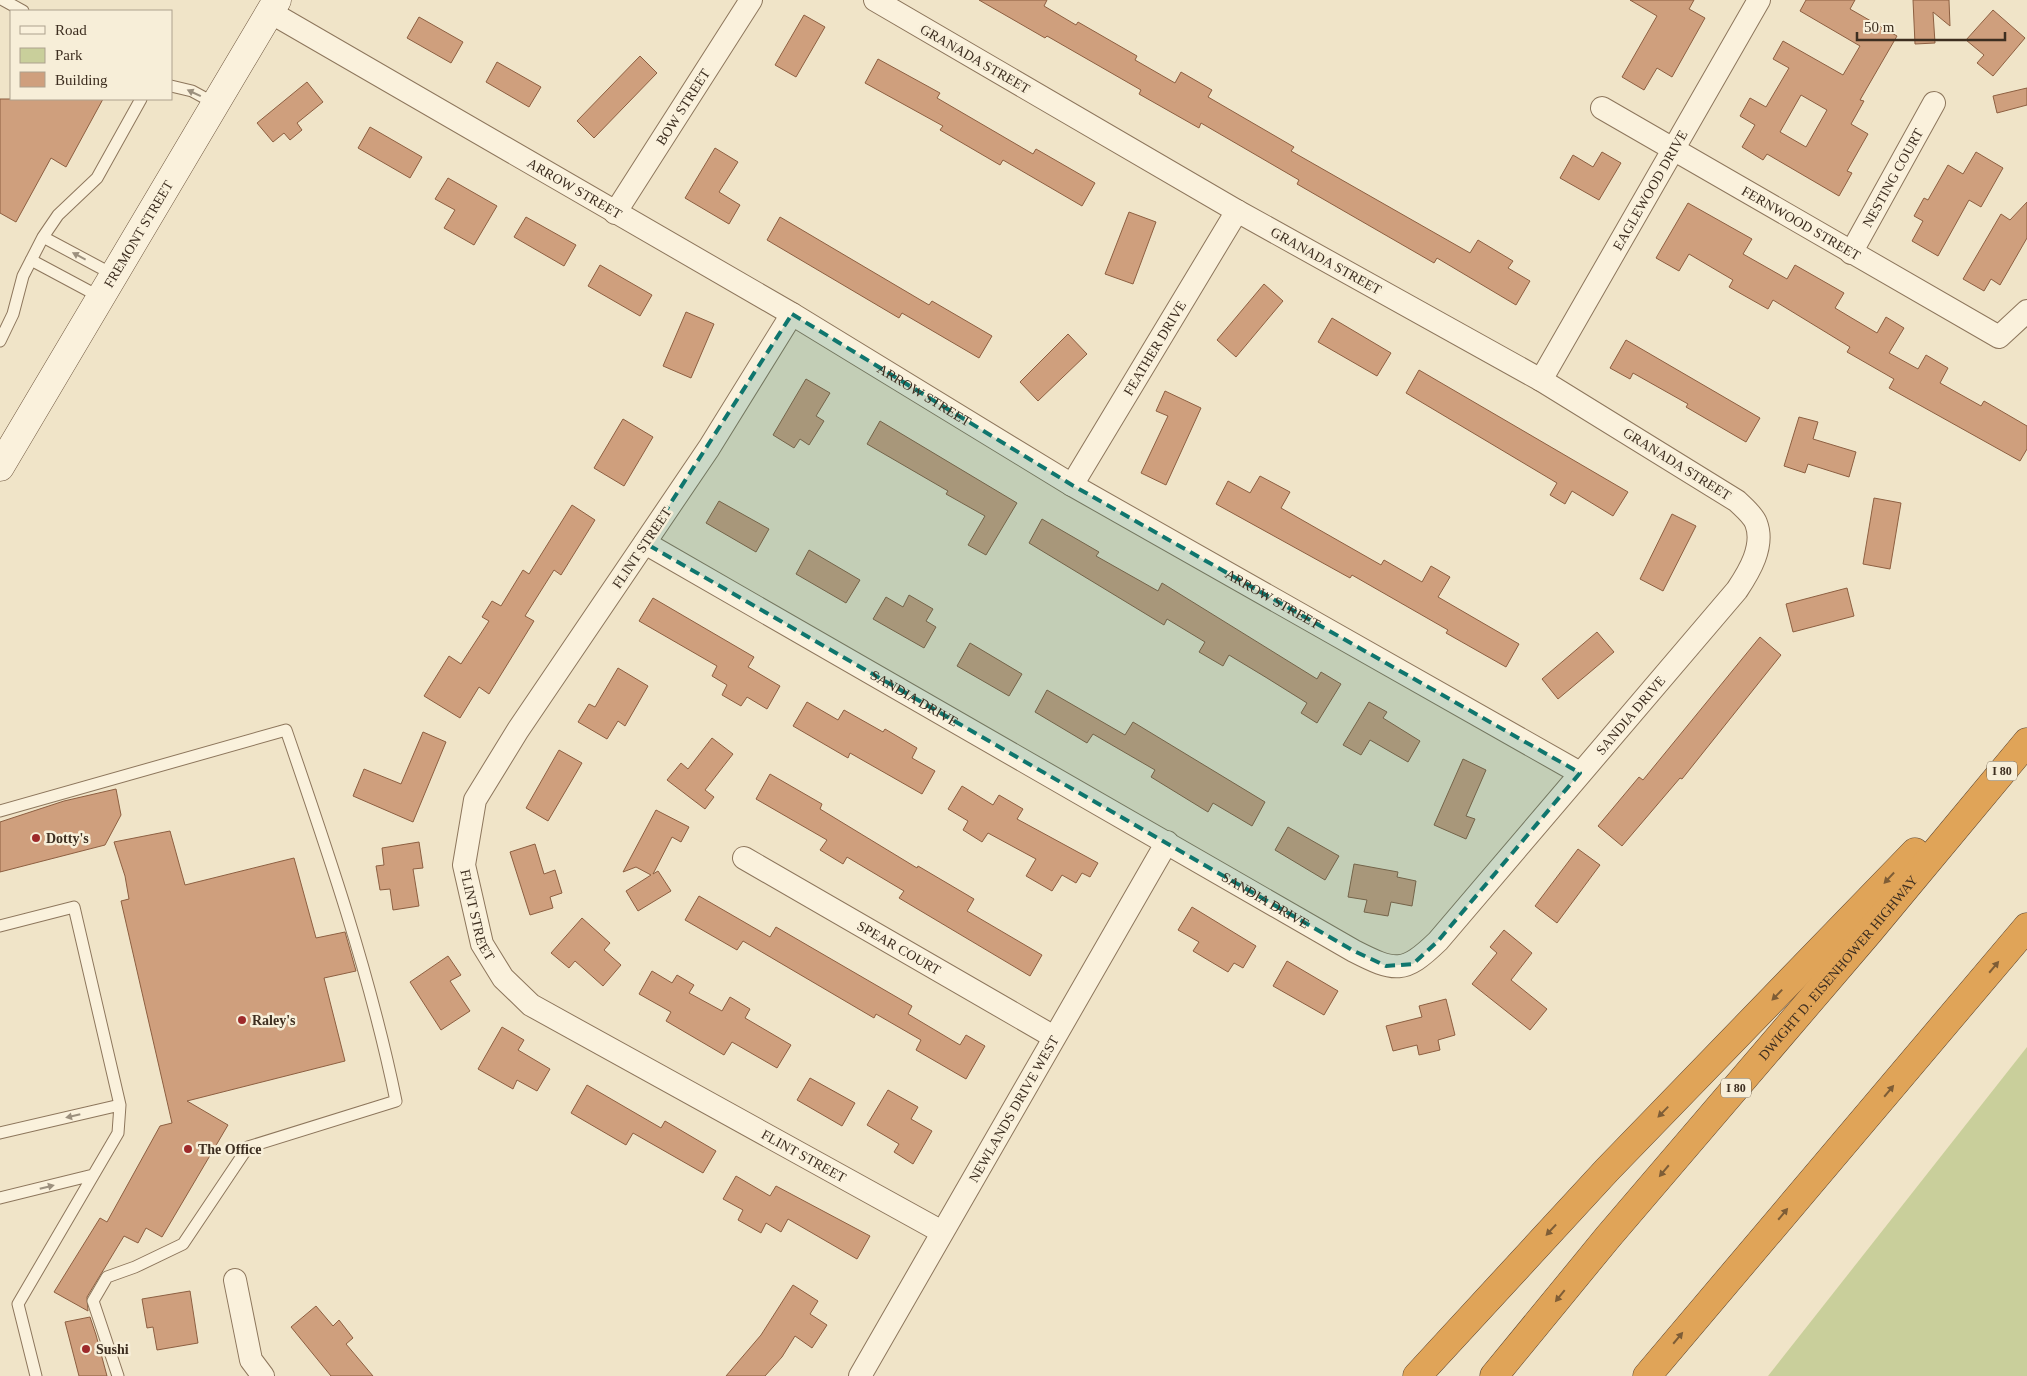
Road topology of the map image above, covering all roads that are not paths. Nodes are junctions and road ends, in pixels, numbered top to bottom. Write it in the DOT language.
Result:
graph roads {
  1 [pos="3,0"];
  2 [pos="752,0"];
  3 [pos="875,0"];
  4 [pos="1759,0"];
  5 [pos="273,6"];
  6 [pos="21,10"];
  7 [pos="172,86"];
  8 [pos="140,100"];
  9 [pos="1934,103"];
  10 [pos="216,104"];
  11 [pos="1602,108"];
  12 [pos="1674,150"];
  13 [pos="1237,211"];
  14 [pos="615,213"];
  15 [pos="43,237"];
  16 [pos="1851,253"];
  17 [pos="31,260"];
  18 [pos="109,286"];
  19 [pos="2027,311"];
  20 [pos="792,314"];
  21 [pos="0,341"];
  22 [pos="1541,380"];
  23 [pos="0,466"];
  24 [pos="1072,485"];
  25 [pos="1758,540"];
  26 [pos="645,542"];
  27 [pos="2027,742"];
  28 [pos="1580,773"];
  29 [pos="1978,800"];
  30 [pos="0,811"];
  31 [pos="1167,842"];
  32 [pos="744,858"];
  33 [pos="0,926"];
  34 [pos="2027,927"];
  35 [pos="1054,1037"];
  36 [pos="120,1105"];
  37 [pos="0,1133"];
  38 [pos="93,1175"];
  39 [pos="0,1198"];
  40 [pos="942,1232"];
  41 [pos="235,1280"];
  42 [pos="36,1376"];
  43 [pos="118,1376"];
  44 [pos="263,1376"];
  45 [pos="860,1376"];
  46 [pos="1417,1376"];
  47 [pos="1494,1376"];
  48 [pos="1647,1376"];
  1 -- 6 [label="lane"];
  2 -- 14 [label="street, BOW STREET"];
  3 -- 13 [label="street, GRANADA STREET"];
  4 -- 12 [label="street, EAGLEWOOD DRIVE"];
  5 -- 10 [label="street, FREMONT STREET"];
  5 -- 14 [label="street, ARROW STREET"];
  10 -- 7 [label="lane, one-way"];
  8 -- 15 [label="lane"];
  9 -- 16 [label="street, NESTING COURT"];
  10 -- 18 [label="street, FREMONT STREET"];
  11 -- 12 [label="street, FERNWOOD STREET"];
  12 -- 16 [label="street, FERNWOOD STREET"];
  12 -- 22 [label="street, EAGLEWOOD DRIVE"];
  13 -- 22 [label="street, GRANADA STREET"];
  13 -- 24 [label="street, FEATHER DRIVE"];
  14 -- 20 [label="street, ARROW STREET"];
  15 -- 17 [label="lane"];
  18 -- 15 [label="lane, one-way"];
  16 -- 19 [label="street, FERNWOOD STREET"];
  17 -- 18 [label="lane"];
  17 -- 21 [label="lane"];
  18 -- 23 [label="street, FREMONT STREET"];
  20 -- 24 [label="street, ARROW STREET"];
  20 -- 26 [label="street, FLINT STREET"];
  22 -- 25 [label="street, GRANADA STREET"];
  24 -- 28 [label="street, ARROW STREET"];
  25 -- 28 [label="street, SANDIA DRIVE"];
  26 -- 31 [label="street, SANDIA DRIVE"];
  26 -- 40 [label="street, FLINT STREET"];
  27 -- 29 [label="highway, DWIGHT D. EISENHOWER HIGHWAY / I 80"];
  28 -- 31 [label="street, SANDIA DRIVE"];
  29 -- 46 [label="highway, one-way"];
  29 -- 47 [label="highway, DWIGHT D. EISENHOWER HIGHWAY / I 80, one-way"];
  30 -- 43 [label="lane"];
  31 -- 35 [label="street, NEWLANDS DRIVE WEST"];
  32 -- 35 [label="street, SPEAR COURT"];
  33 -- 36 [label="lane"];
  48 -- 34 [label="highway, one-way"];
  35 -- 40 [label="street, NEWLANDS DRIVE WEST"];
  36 -- 37 [label="lane, one-way"];
  36 -- 38 [label="lane"];
  39 -- 38 [label="lane, one-way"];
  38 -- 42 [label="lane"];
  40 -- 45 [label="street, NEWLANDS DRIVE WEST"];
  41 -- 44 [label="street"];
}
